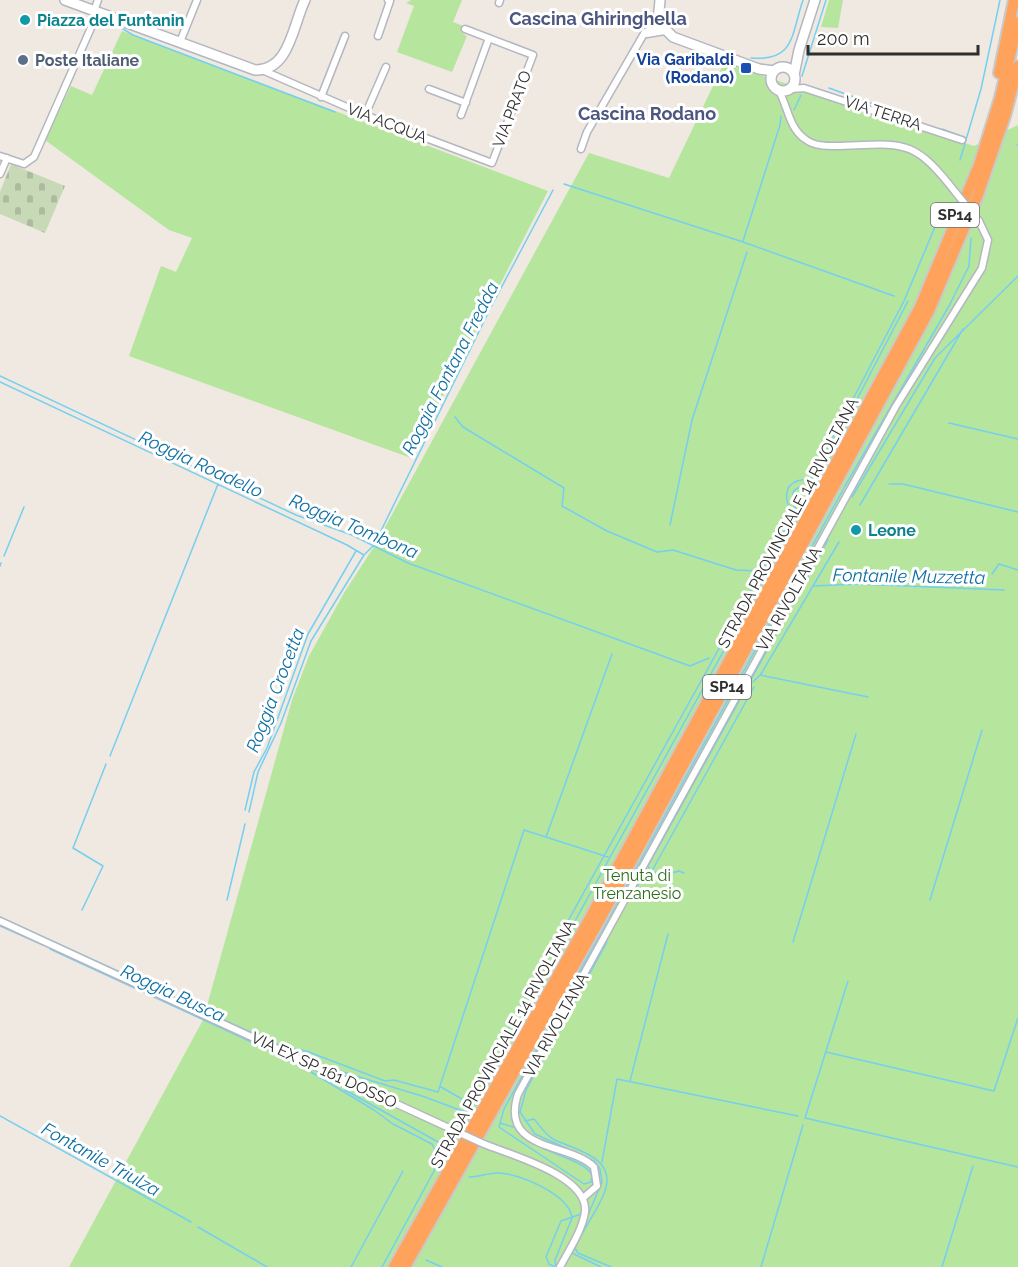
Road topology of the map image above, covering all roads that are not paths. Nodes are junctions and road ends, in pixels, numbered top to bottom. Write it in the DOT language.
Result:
graph roads {
  1 [pos="65,0"];
  2 [pos="98,0"];
  3 [pos="197,0"];
  4 [pos="305,0"];
  5 [pos="389,0"];
  6 [pos="660,0"];
  7 [pos="815,0"];
  8 [pos="1014,0"];
  9 [pos="96,11"];
  10 [pos="1018,22"];
  11 [pos="465,29"];
  12 [pos="663,29"];
  13 [pos="345,36"];
  14 [pos="378,36"];
  15 [pos="489,38"];
  16 [pos="180,42"];
  17 [pos="799,50"];
  18 [pos="274,66"];
  19 [pos="1018,66"];
  20 [pos="386,67"];
  21 [pos="785,67"];
  22 [pos="262,70"];
  23 [pos="772,75"];
  24 [pos="795,76"];
  25 [pos="1018,79"];
  26 [pos="283,81"];
  27 [pos="804,88"];
  28 [pos="429,89"];
  29 [pos="790,89"];
  30 [pos="779,91"];
  31 [pos="321,97"];
  32 [pos="785,101"];
  33 [pos="466,103"];
  34 [pos="364,116"];
  35 [pos="461,116"];
  36 [pos="1005,116"];
  37 [pos="962,140"];
  38 [pos="581,149"];
  39 [pos="3,157"];
  40 [pos="492,163"];
  41 [pos="0,174"];
  42 [pos="862,418"];
  43 [pos="0,921"];
  44 [pos="583,1198"];
  45 [pos="415,1240"];
  46 [pos="394,1267"];
  47 [pos="405,1267"];
  48 [pos="560,1267"];
  1 -- 9 [label="street"];
  2 -- 9 [label="street"];
  3 -- 16 [label="street"];
  4 -- 18 [label="street"];
  5 -- 14 [label="street"];
  6 -- 12 [label="street"];
  7 -- 17 [label="street"];
  8 -- 42 [label="highway, SP14"];
  9 -- 16 [label="street"];
  9 -- 39 [label="street"];
  10 -- 42 [label="highway, STRADA PROVINCIALE 14 RIVOLTANA / SP14"];
  11 -- 15 [label="street"];
  12 -- 23 [label="street"];
  12 -- 38 [label="street"];
  13 -- 31 [label="street"];
  15 -- 33 [label="street"];
  15 -- 40 [label="street, VIA PRATO"];
  16 -- 22 [label="street"];
  17 -- 21 [label="street"];
  17 -- 24 [label="street"];
  18 -- 22 [label="street"];
  18 -- 26 [label="street"];
  19 -- 36 [label="highway, STRADA PROVINCIALE 14 RIVOLTANA / SP14"];
  20 -- 34 [label="street"];
  21 -- 23 [label="street"];
  21 -- 24 [label="street"];
  22 -- 26 [label="street, VIA ACQUA"];
  23 -- 30 [label="street"];
  24 -- 27 [label="street, VIA TERRA"];
  24 -- 29 [label="street"];
  25 -- 36 [label="highway, SP14"];
  26 -- 31 [label="street, VIA ACQUA"];
  27 -- 29 [label="street, VIA TERRA"];
  27 -- 37 [label="street, VIA TERRA"];
  28 -- 33 [label="street"];
  29 -- 30 [label="street"];
  29 -- 32 [label="street"];
  30 -- 32 [label="street, VIA RIVOLTANA"];
  31 -- 34 [label="street, VIA ACQUA"];
  32 -- 44 [label="street, VIA RIVOLTANA, bridge"];
  33 -- 35 [label="street"];
  34 -- 40 [label="street, VIA ACQUA"];
  36 -- 45 [label="highway, STRADA PROVINCIALE 14 RIVOLTANA / SP14"];
  39 -- 41 [label="street"];
  42 -- 45 [label="highway, STRADA PROVINCIALE 14 RIVOLTANA / SP14"];
  43 -- 44 [label="street, VIA EX SP 161 DOSSO, bridge"];
  44 -- 48 [label="street"];
  45 -- 46 [label="highway"];
  45 -- 47 [label="highway"];
}
